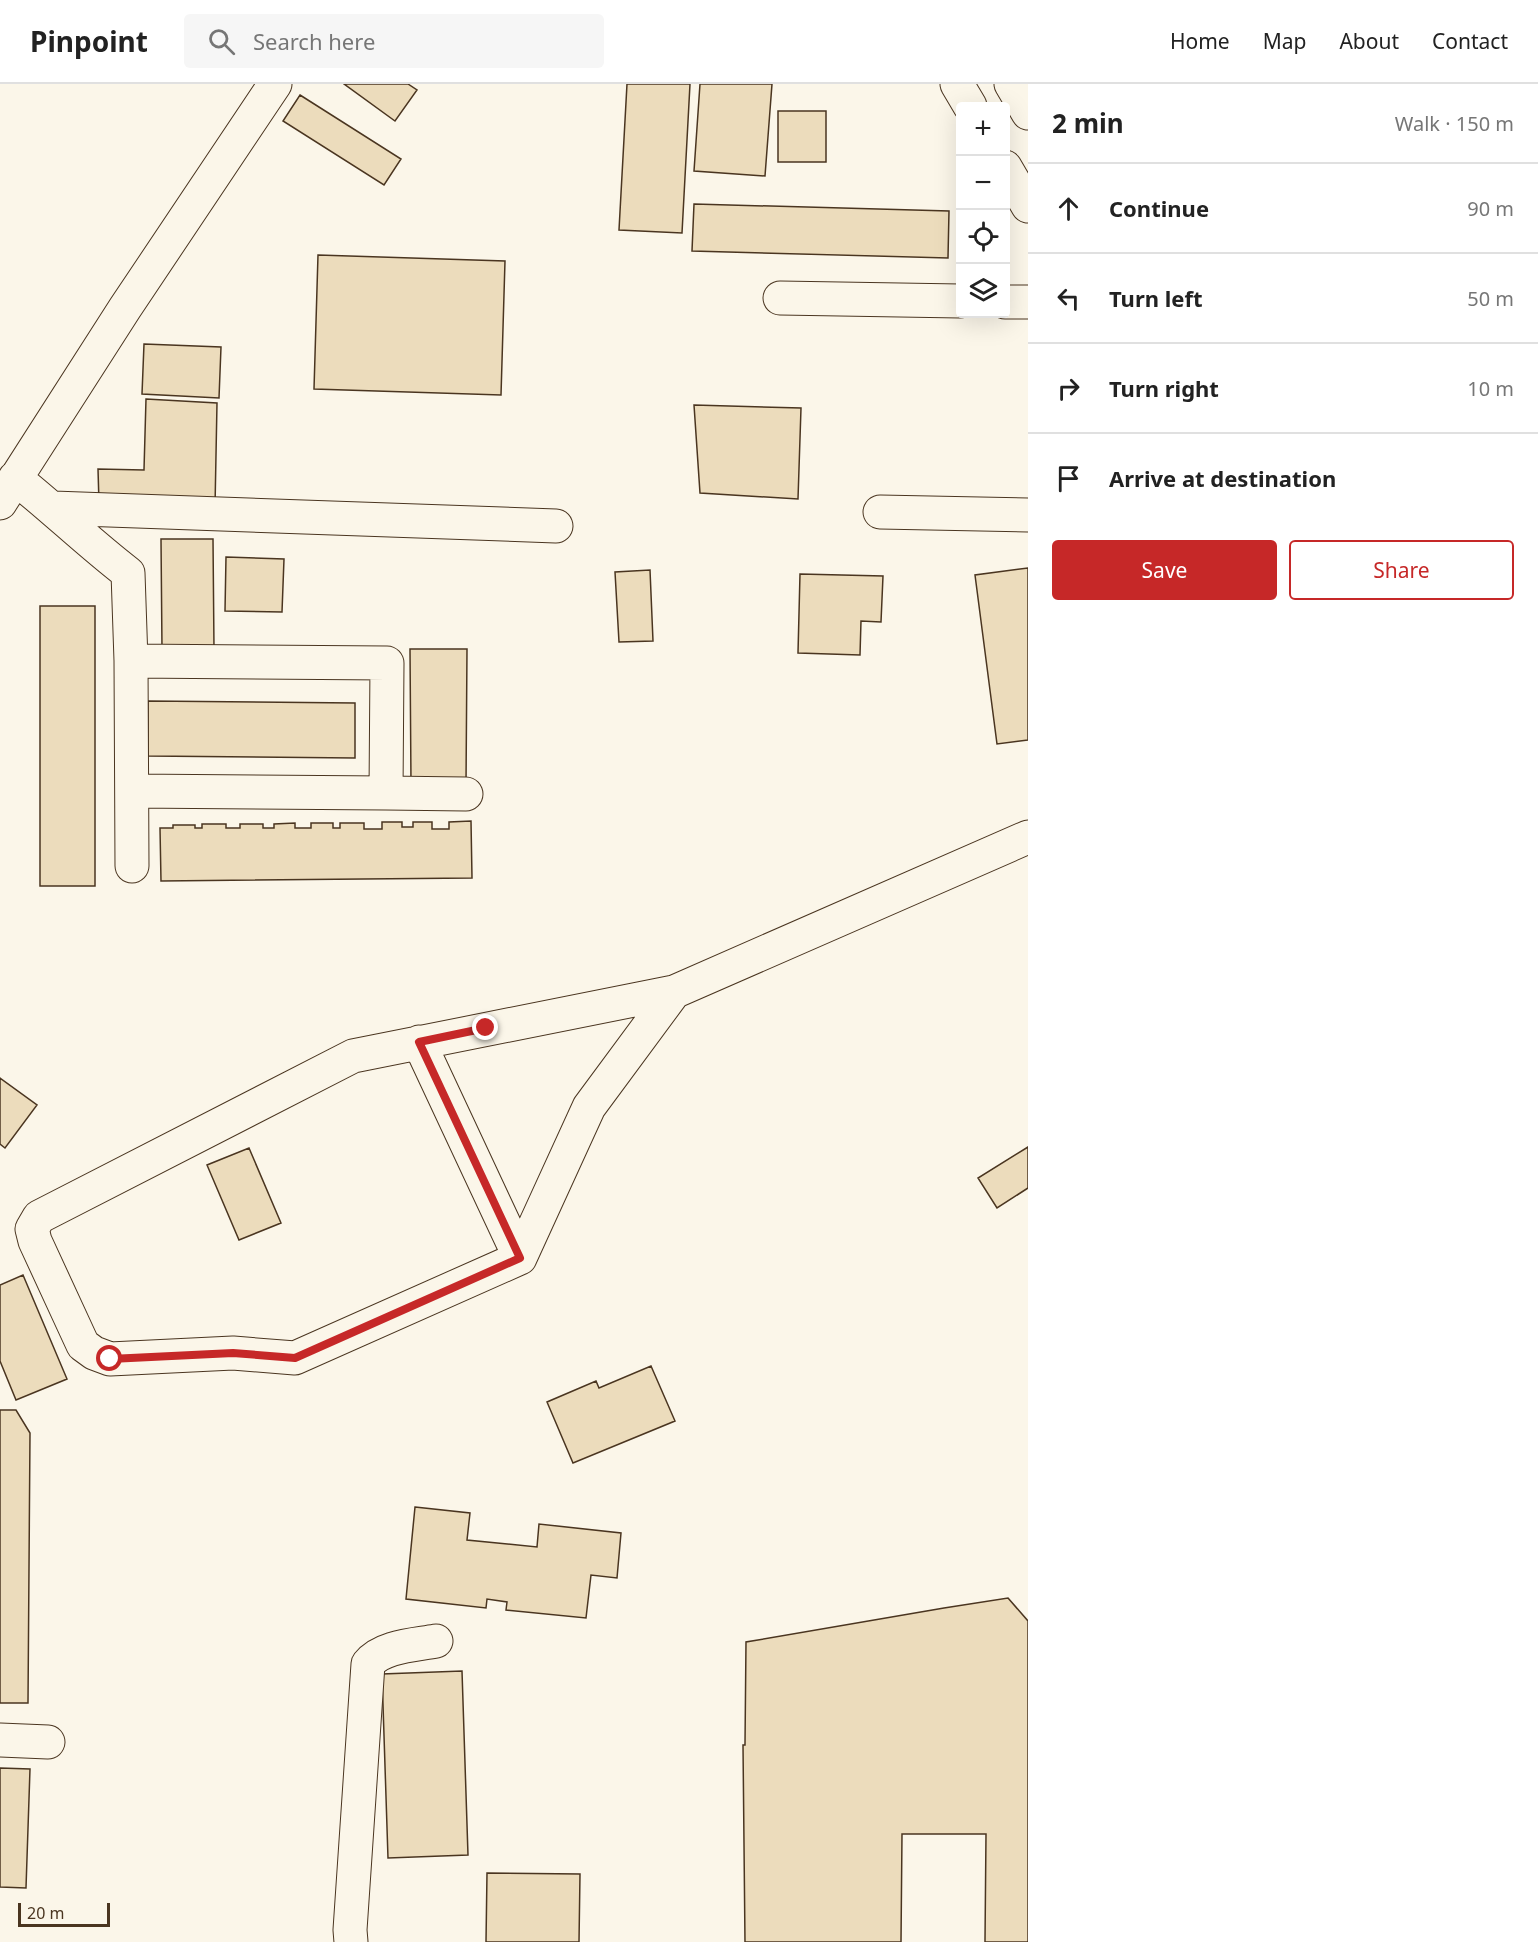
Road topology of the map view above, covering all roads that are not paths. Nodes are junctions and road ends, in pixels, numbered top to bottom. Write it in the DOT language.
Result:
graph roads {
  1 [pos="275,84"];
  2 [pos="957,84"];
  3 [pos="1011,84"];
  4 [pos="968,102"];
  5 [pos="1028,113"];
  6 [pos="1010,175"];
  7 [pos="1028,206"];
  8 [pos="780,298"];
  9 [pos="956,301"];
  10 [pos="1010,302"];
  11 [pos="1028,302"];
  12 [pos="8,490"];
  13 [pos="53,508"];
  14 [pos="880,512"];
  15 [pos="1028,515"];
  16 [pos="556,526"];
  17 [pos="131,661"];
  18 [pos="132,791"];
  19 [pos="386,793"];
  20 [pos="466,794"];
  21 [pos="1028,837"];
  22 [pos="132,866"];
  23 [pos="674,992"];
  24 [pos="419,1042"];
  25 [pos="520,1258"];
  26 [pos="436,1641"];
  27 [pos="0,1740"];
  28 [pos="48,1742"];
  29 [pos="351,1942"];
  1 -- 12 [label="main road"];
  2 -- 4 [label="main road"];
  3 -- 5 [label="main road"];
  6 -- 7 [label="main road"];
  8 -- 9 [label="main road"];
  10 -- 11 [label="main road"];
  12 -- 13 [label="main road"];
  13 -- 16 [label="main road"];
  13 -- 17 [label="main road"];
  14 -- 15 [label="main road"];
  17 -- 18 [label="main road"];
  17 -- 19 [label="main road"];
  18 -- 19 [label="main road"];
  18 -- 22 [label="main road"];
  19 -- 20 [label="main road"];
  21 -- 23 [label="main road"];
  23 -- 24 [label="main road"];
  23 -- 25 [label="main road"];
  24 -- 25 [label="main road"];
  24 -- 25 [label="main road"];
  26 -- 29 [label="main road"];
  27 -- 28 [label="main road"];
}
